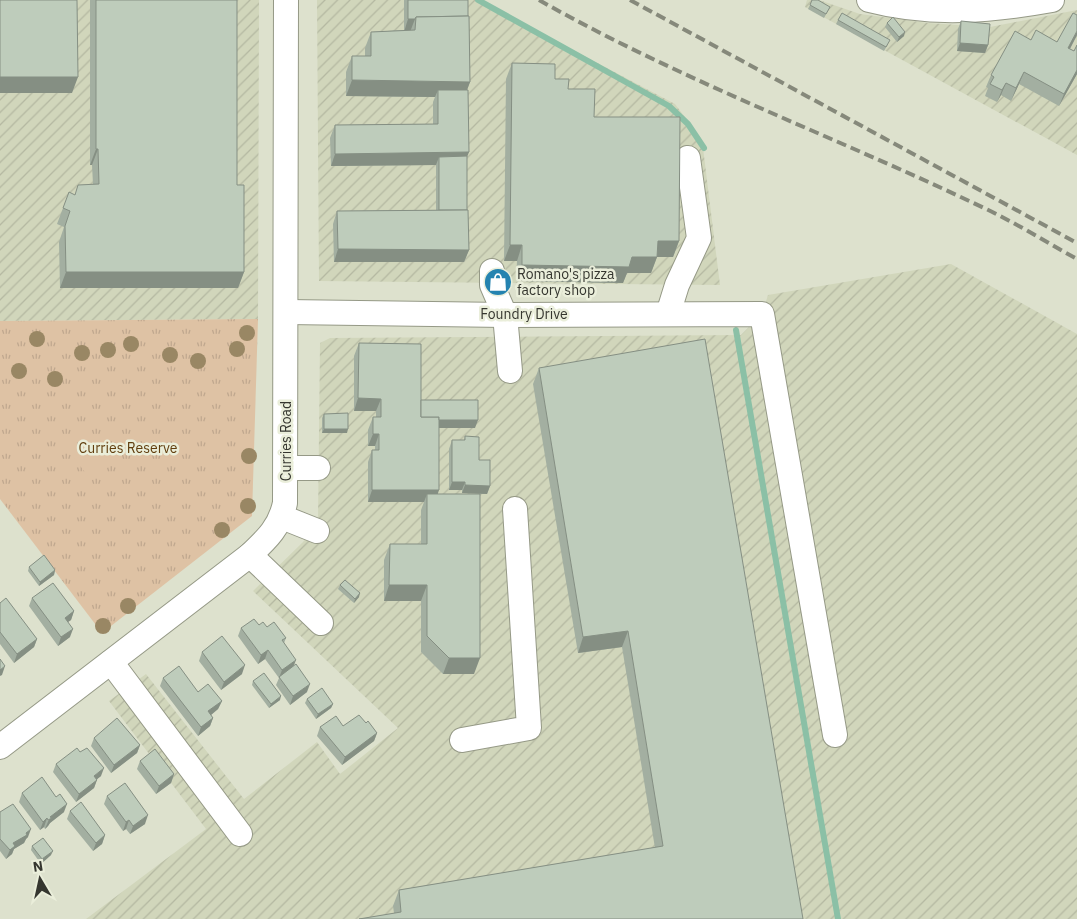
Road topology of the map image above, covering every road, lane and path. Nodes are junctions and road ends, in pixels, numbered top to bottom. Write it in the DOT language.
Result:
graph roads {
  1 [pos="286,0"];
  2 [pos="869,0"];
  3 [pos="1052,0"];
  4 [pos="688,158"];
  5 [pos="492,271"];
  6 [pos="287,312"];
  7 [pos="668,314"];
  8 [pos="505,315"];
  9 [pos="510,371"];
  10 [pos="286,468"];
  11 [pos="318,468"];
  12 [pos="515,509"];
  13 [pos="282,517"];
  14 [pos="317,531"];
  15 [pos="250,555"];
  16 [pos="321,623"];
  17 [pos="111,662"];
  18 [pos="835,735"];
  19 [pos="462,740"];
  20 [pos="0,747"];
  21 [pos="240,834"];
  1 -- 6 [label="street, Curries Road"];
  2 -- 3 [label="street"];
  4 -- 7 [label="street"];
  5 -- 8 [label="street"];
  6 -- 8 [label="street, Foundry Drive"];
  6 -- 10 [label="street, Curries Road"];
  7 -- 8 [label="street, Foundry Drive"];
  7 -- 18 [label="street, Foundry Drive"];
  8 -- 9 [label="street"];
  10 -- 11 [label="street"];
  10 -- 13 [label="street, Curries Road"];
  12 -- 19 [label="street"];
  13 -- 14 [label="street"];
  13 -- 15 [label="street, Curries Road"];
  15 -- 16 [label="street"];
  15 -- 17 [label="street, Curries Road"];
  17 -- 20 [label="street, Curries Road"];
  17 -- 21 [label="street"];
}
